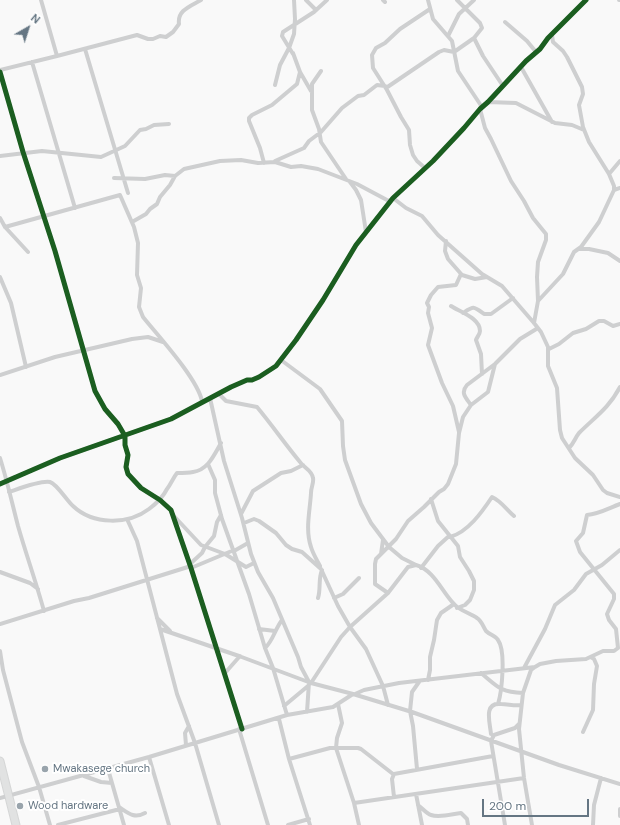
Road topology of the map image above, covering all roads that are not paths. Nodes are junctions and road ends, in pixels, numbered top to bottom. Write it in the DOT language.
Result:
graph roads {
  1 [pos="41,0"];
  2 [pos="201,0"];
  3 [pos="294,0"];
  4 [pos="306,0"];
  5 [pos="327,0"];
  6 [pos="428,0"];
  7 [pos="457,0"];
  8 [pos="474,0"];
  9 [pos="584,1"];
  10 [pos="430,9"];
  11 [pos="465,9"];
  12 [pos="316,10"];
  13 [pos="505,22"];
  14 [pos="295,25"];
  15 [pos="552,35"];
  16 [pos="448,36"];
  17 [pos="474,38"];
  18 [pos="290,46"];
  19 [pos="85,48"];
  20 [pos="454,52"];
  21 [pos="536,52"];
  22 [pos="57,56"];
  23 [pos="32,62"];
  24 [pos="521,66"];
  25 [pos="0,71"];
  26 [pos="321,71"];
  27 [pos="300,72"];
  28 [pos="275,85"];
  29 [pos="503,86"];
  30 [pos="385,87"];
  31 [pos="312,92"];
  32 [pos="488,102"];
  33 [pos="481,108"];
  34 [pos="552,122"];
  35 [pos="169,124"];
  36 [pos="584,130"];
  37 [pos="320,133"];
  38 [pos="116,150"];
  39 [pos="23,152"];
  40 [pos="58,153"];
  41 [pos="0,156"];
  42 [pos="620,161"];
  43 [pos="275,162"];
  44 [pos="264,163"];
  45 [pos="425,168"];
  46 [pos="609,174"];
  47 [pos="175,176"];
  48 [pos="114,178"];
  49 [pos="124,178"];
  50 [pos="348,180"];
  51 [pos="620,188"];
  52 [pos="614,190"];
  53 [pos="128,193"];
  54 [pos="393,198"];
  55 [pos="75,208"];
  56 [pos="43,216"];
  57 [pos="0,221"];
  58 [pos="132,222"];
  59 [pos="5,227"];
  60 [pos="366,232"];
  61 [pos="446,241"];
  62 [pos="579,249"];
  63 [pos="28,252"];
  64 [pos="620,261"];
  65 [pos="461,274"];
  66 [pos="0,277"];
  67 [pos="488,277"];
  68 [pos="513,298"];
  69 [pos="538,301"];
  70 [pos="451,306"];
  71 [pos="463,314"];
  72 [pos="534,323"];
  73 [pos="620,324"];
  74 [pos="538,328"];
  75 [pos="164,342"];
  76 [pos="549,349"];
  77 [pos="84,351"];
  78 [pos="281,360"];
  79 [pos="495,364"];
  80 [pos="26,367"];
  81 [pos="482,374"];
  82 [pos="0,375"];
  83 [pos="620,387"];
  84 [pos="219,394"];
  85 [pos="210,398"];
  86 [pos="203,401"];
  87 [pos="471,405"];
  88 [pos="459,433"];
  89 [pos="125,436"];
  90 [pos="221,443"];
  91 [pos="569,448"];
  92 [pos="0,458"];
  93 [pos="208,464"];
  94 [pos="303,465"];
  95 [pos="7,480"];
  96 [pos="0,484"];
  97 [pos="9,492"];
  98 [pos="620,497"];
  99 [pos="431,499"];
  100 [pos="160,500"];
  101 [pos="620,504"];
  102 [pos="241,514"];
  103 [pos="172,515"];
  104 [pos="221,515"];
  105 [pos="514,516"];
  106 [pos="127,519"];
  107 [pos="244,523"];
  108 [pos="450,536"];
  109 [pos="383,540"];
  110 [pos="248,543"];
  111 [pos="205,547"];
  112 [pos="389,547"];
  113 [pos="234,550"];
  114 [pos="620,550"];
  115 [pos="225,554"];
  116 [pos="381,554"];
  117 [pos="238,562"];
  118 [pos="254,563"];
  119 [pos="416,565"];
  120 [pos="191,566"];
  121 [pos="247,567"];
  122 [pos="421,568"];
  123 [pos="257,570"];
  124 [pos="322,570"];
  125 [pos="593,570"];
  126 [pos="0,572"];
  127 [pos="359,578"];
  128 [pos="147,580"];
  129 [pos="38,588"];
  130 [pos="388,593"];
  131 [pos="318,598"];
  132 [pos="334,598"];
  133 [pos="454,604"];
  134 [pos="458,608"];
  135 [pos="44,611"];
  136 [pos="157,617"];
  137 [pos="282,620"];
  138 [pos="0,624"];
  139 [pos="350,627"];
  140 [pos="160,629"];
  141 [pos="259,629"];
  142 [pos="286,629"];
  143 [pos="275,630"];
  144 [pos="171,632"];
  145 [pos="217,648"];
  146 [pos="265,648"];
  147 [pos="0,651"];
  148 [pos="240,656"];
  149 [pos="591,658"];
  150 [pos="535,667"];
  151 [pos="273,668"];
  152 [pos="524,668"];
  153 [pos="502,670"];
  154 [pos="225,673"];
  155 [pos="481,673"];
  156 [pos="428,680"];
  157 [pos="419,681"];
  158 [pos="309,684"];
  159 [pos="383,686"];
  160 [pos="501,690"];
  161 [pos="523,693"];
  162 [pos="354,694"];
  163 [pos="338,704"];
  164 [pos="498,704"];
  165 [pos="388,705"];
  166 [pos="521,705"];
  167 [pos="284,706"];
  168 [pos="410,711"];
  169 [pos="307,712"];
  170 [pos="287,715"];
  171 [pos="278,718"];
  172 [pos="519,724"];
  173 [pos="189,726"];
  174 [pos="240,729"];
  175 [pos="583,732"];
  176 [pos="491,734"];
  177 [pos="491,740"];
  178 [pos="195,743"];
  179 [pos="186,745"];
  180 [pos="336,748"];
  181 [pos="520,750"];
  182 [pos="493,756"];
  183 [pos="149,757"];
  184 [pos="289,759"];
  185 [pos="0,761"];
  186 [pos="108,769"];
  187 [pos="417,769"];
  188 [pos="393,774"];
  189 [pos="83,776"];
  190 [pos="524,778"];
  191 [pos="601,778"];
  192 [pos="498,782"];
  193 [pos="112,783"];
  194 [pos="620,784"];
  195 [pos="39,786"];
  196 [pos="416,794"];
  197 [pos="8,796"];
  198 [pos="394,797"];
  199 [pos="0,798"];
  200 [pos="354,803"];
  201 [pos="418,806"];
  202 [pos="120,808"];
  203 [pos="620,809"];
  204 [pos="145,813"];
  205 [pos="620,816"];
  206 [pos="309,819"];
  207 [pos="16,825"];
  208 [pos="50,825"];
  209 [pos="58,825"];
  210 [pos="124,825"];
  211 [pos="169,825"];
  212 [pos="219,825"];
  213 [pos="268,825"];
  214 [pos="288,825"];
  215 [pos="310,825"];
  216 [pos="359,825"];
  217 [pos="422,825"];
  218 [pos="468,825"];
  219 [pos="505,825"];
  220 [pos="532,825"];
  221 [pos="594,825"];
  1 -- 22 [label="street"];
  2 -- 19 [label="street"];
  3 -- 14 [label="street"];
  4 -- 12 [label="street"];
  5 -- 12 [label="street"];
  6 -- 10 [label="street"];
  7 -- 11 [label="street"];
  8 -- 11 [label="street"];
  9 -- 15 [label="street"];
  10 -- 16 [label="street"];
  10 -- 30 [label="street"];
  11 -- 16 [label="street"];
  11 -- 17 [label="street"];
  12 -- 14 [label="street"];
  13 -- 21 [label="street"];
  14 -- 18 [label="street"];
  14 -- 18 [label="street"];
  15 -- 21 [label="street"];
  15 -- 36 [label="street"];
  16 -- 20 [label="street"];
  17 -- 20 [label="street"];
  17 -- 29 [label="street"];
  18 -- 27 [label="street"];
  18 -- 28 [label="street"];
  19 -- 22 [label="street"];
  19 -- 38 [label="street"];
  20 -- 30 [label="street"];
  20 -- 33 [label="street"];
  21 -- 24 [label="street"];
  22 -- 23 [label="street"];
  23 -- 25 [label="street"];
  23 -- 40 [label="street"];
  24 -- 29 [label="street"];
  24 -- 34 [label="street"];
  25 -- 39 [label="street"];
  26 -- 31 [label="street"];
  27 -- 31 [label="street"];
  27 -- 44 [label="street"];
  29 -- 32 [label="street"];
  30 -- 37 [label="street"];
  30 -- 45 [label="street"];
  31 -- 37 [label="street"];
  32 -- 33 [label="street"];
  32 -- 34 [label="street"];
  33 -- 45 [label="street"];
  33 -- 69 [label="street"];
  34 -- 36 [label="street"];
  35 -- 38 [label="street"];
  36 -- 46 [label="street"];
  37 -- 43 [label="street"];
  37 -- 50 [label="street"];
  38 -- 40 [label="street"];
  38 -- 49 [label="street"];
  39 -- 40 [label="street"];
  39 -- 41 [label="street"];
  39 -- 56 [label="street"];
  40 -- 55 [label="street"];
  42 -- 46 [label="street"];
  43 -- 44 [label="street"];
  43 -- 50 [label="street"];
  44 -- 47 [label="street"];
  45 -- 54 [label="street"];
  46 -- 52 [label="street"];
  47 -- 49 [label="street"];
  47 -- 58 [label="street"];
  48 -- 49 [label="street"];
  49 -- 53 [label="street"];
  50 -- 54 [label="street"];
  50 -- 60 [label="street"];
  51 -- 52 [label="street"];
  52 -- 62 [label="street"];
  54 -- 60 [label="street"];
  54 -- 61 [label="street"];
  55 -- 56 [label="street"];
  55 -- 58 [label="street"];
  56 -- 59 [label="street"];
  56 -- 77 [label="street"];
  57 -- 59 [label="street"];
  58 -- 75 [label="street"];
  59 -- 63 [label="street"];
  60 -- 78 [label="street"];
  61 -- 65 [label="street"];
  61 -- 67 [label="street"];
  62 -- 64 [label="street"];
  62 -- 69 [label="street"];
  65 -- 67 [label="street"];
  65 -- 88 [label="street"];
  66 -- 80 [label="street"];
  67 -- 68 [label="street"];
  68 -- 71 [label="street"];
  68 -- 72 [label="street"];
  69 -- 72 [label="street"];
  70 -- 71 [label="street"];
  71 -- 81 [label="street"];
  72 -- 74 [label="street"];
  73 -- 76 [label="street"];
  74 -- 76 [label="street"];
  74 -- 79 [label="street"];
  75 -- 77 [label="street"];
  75 -- 86 [label="street"];
  76 -- 91 [label="street"];
  77 -- 80 [label="street"];
  77 -- 89 [label="street"];
  78 -- 84 [label="street"];
  78 -- 109 [label="street"];
  79 -- 81 [label="street"];
  79 -- 87 [label="street"];
  80 -- 82 [label="street"];
  81 -- 87 [label="street"];
  83 -- 91 [label="street"];
  84 -- 85 [label="street"];
  84 -- 94 [label="street"];
  85 -- 86 [label="street"];
  85 -- 90 [label="street"];
  86 -- 89 [label="street"];
  87 -- 88 [label="street"];
  88 -- 99 [label="street"];
  89 -- 95 [label="street"];
  89 -- 100 [label="street"];
  90 -- 93 [label="street"];
  90 -- 102 [label="street"];
  91 -- 98 [label="street"];
  92 -- 95 [label="street"];
  93 -- 100 [label="street"];
  93 -- 104 [label="street"];
  94 -- 102 [label="street"];
  94 -- 124 [label="street"];
  95 -- 96 [label="street"];
  95 -- 97 [label="street"];
  97 -- 106 [label="street"];
  97 -- 129 [label="street"];
  99 -- 108 [label="street"];
  99 -- 112 [label="street"];
  100 -- 103 [label="street"];
  100 -- 106 [label="street"];
  101 -- 125 [label="street"];
  102 -- 107 [label="street"];
  103 -- 111 [label="street"];
  103 -- 120 [label="street"];
  104 -- 111 [label="street"];
  104 -- 113 [label="street"];
  105 -- 108 [label="street"];
  106 -- 128 [label="street"];
  107 -- 110 [label="street"];
  107 -- 124 [label="street"];
  108 -- 122 [label="street"];
  108 -- 134 [label="street"];
  109 -- 112 [label="street"];
  109 -- 116 [label="street"];
  110 -- 113 [label="street"];
  110 -- 118 [label="street"];
  111 -- 115 [label="street"];
  111 -- 120 [label="street"];
  112 -- 116 [label="street"];
  112 -- 119 [label="street"];
  113 -- 115 [label="street"];
  113 -- 117 [label="street"];
  114 -- 125 [label="street"];
  115 -- 117 [label="street"];
  115 -- 120 [label="street"];
  116 -- 130 [label="street"];
  117 -- 121 [label="street"];
  117 -- 141 [label="street"];
  118 -- 121 [label="street"];
  118 -- 123 [label="street"];
  119 -- 122 [label="street"];
  119 -- 130 [label="street"];
  120 -- 128 [label="street"];
  120 -- 145 [label="street"];
  121 -- 123 [label="street"];
  122 -- 133 [label="street"];
  123 -- 137 [label="street"];
  124 -- 131 [label="street"];
  124 -- 132 [label="street"];
  125 -- 149 [label="street"];
  125 -- 152 [label="street"];
  126 -- 129 [label="street"];
  127 -- 132 [label="street"];
  128 -- 135 [label="street"];
  128 -- 136 [label="street"];
  129 -- 135 [label="street"];
  130 -- 139 [label="street"];
  132 -- 139 [label="street"];
  133 -- 134 [label="street"];
  133 -- 156 [label="street"];
  134 -- 153 [label="street"];
  135 -- 138 [label="street"];
  136 -- 140 [label="street"];
  136 -- 144 [label="street"];
  137 -- 142 [label="street"];
  137 -- 143 [label="street"];
  139 -- 158 [label="street"];
  139 -- 159 [label="street"];
  140 -- 144 [label="street"];
  140 -- 173 [label="street"];
  141 -- 143 [label="street"];
  141 -- 146 [label="street"];
  142 -- 143 [label="street"];
  142 -- 158 [label="street"];
  143 -- 146 [label="street"];
  144 -- 145 [label="street"];
  145 -- 148 [label="street"];
  145 -- 154 [label="street"];
  146 -- 151 [label="street"];
  147 -- 195 [label="street"];
  148 -- 151 [label="street"];
  148 -- 154 [label="street"];
  149 -- 150 [label="street"];
  149 -- 175 [label="street"];
  150 -- 152 [label="street"];
  150 -- 161 [label="street"];
  151 -- 158 [label="street"];
  151 -- 167 [label="street"];
  152 -- 153 [label="street"];
  153 -- 155 [label="street"];
  153 -- 160 [label="street"];
  154 -- 174 [label="street"];
  155 -- 156 [label="street"];
  155 -- 160 [label="street"];
  156 -- 157 [label="street"];
  157 -- 159 [label="street"];
  157 -- 168 [label="street"];
  158 -- 162 [label="street"];
  158 -- 167 [label="street"];
  158 -- 169 [label="street"];
  159 -- 162 [label="street"];
  159 -- 165 [label="street"];
  160 -- 161 [label="street"];
  160 -- 164 [label="street"];
  161 -- 166 [label="street"];
  162 -- 163 [label="street"];
  162 -- 165 [label="street"];
  163 -- 169 [label="street"];
  163 -- 180 [label="street"];
  164 -- 166 [label="street"];
  164 -- 176 [label="street"];
  165 -- 168 [label="street"];
  166 -- 172 [label="street"];
  167 -- 170 [label="street"];
  168 -- 177 [label="street"];
  168 -- 187 [label="street"];
  169 -- 170 [label="street"];
  170 -- 171 [label="street"];
  171 -- 174 [label="street"];
  171 -- 184 [label="street"];
  172 -- 177 [label="street"];
  172 -- 181 [label="street"];
  173 -- 178 [label="street"];
  173 -- 179 [label="street"];
  174 -- 178 [label="street"];
  174 -- 213 [label="street"];
  177 -- 181 [label="street"];
  177 -- 182 [label="street"];
  178 -- 179 [label="street"];
  178 -- 212 [label="street"];
  179 -- 183 [label="street"];
  180 -- 184 [label="street"];
  180 -- 188 [label="street"];
  180 -- 200 [label="street"];
  181 -- 190 [label="street"];
  181 -- 191 [label="street"];
  182 -- 187 [label="street"];
  182 -- 192 [label="street"];
  183 -- 186 [label="street"];
  183 -- 211 [label="street"];
  184 -- 206 [label="street"];
  185 -- 197 [label="highway"];
  186 -- 189 [label="street"];
  186 -- 193 [label="street"];
  187 -- 188 [label="street"];
  188 -- 198 [label="street"];
  189 -- 193 [label="street"];
  189 -- 195 [label="street"];
  190 -- 192 [label="street"];
  190 -- 220 [label="street"];
  191 -- 194 [label="street"];
  191 -- 221 [label="street"];
  192 -- 196 [label="street"];
  192 -- 219 [label="street"];
  193 -- 202 [label="street"];
  195 -- 197 [label="street"];
  195 -- 208 [label="street"];
  196 -- 198 [label="street"];
  196 -- 201 [label="street"];
  197 -- 199 [label="street"];
  197 -- 207 [label="highway"];
  198 -- 200 [label="street"];
  200 -- 216 [label="street"];
  201 -- 217 [label="street"];
  201 -- 218 [label="street"];
  202 -- 204 [label="street"];
  202 -- 209 [label="street"];
  202 -- 210 [label="street"];
  203 -- 205 [label="street"];
  206 -- 214 [label="street"];
  206 -- 215 [label="street"];
}
